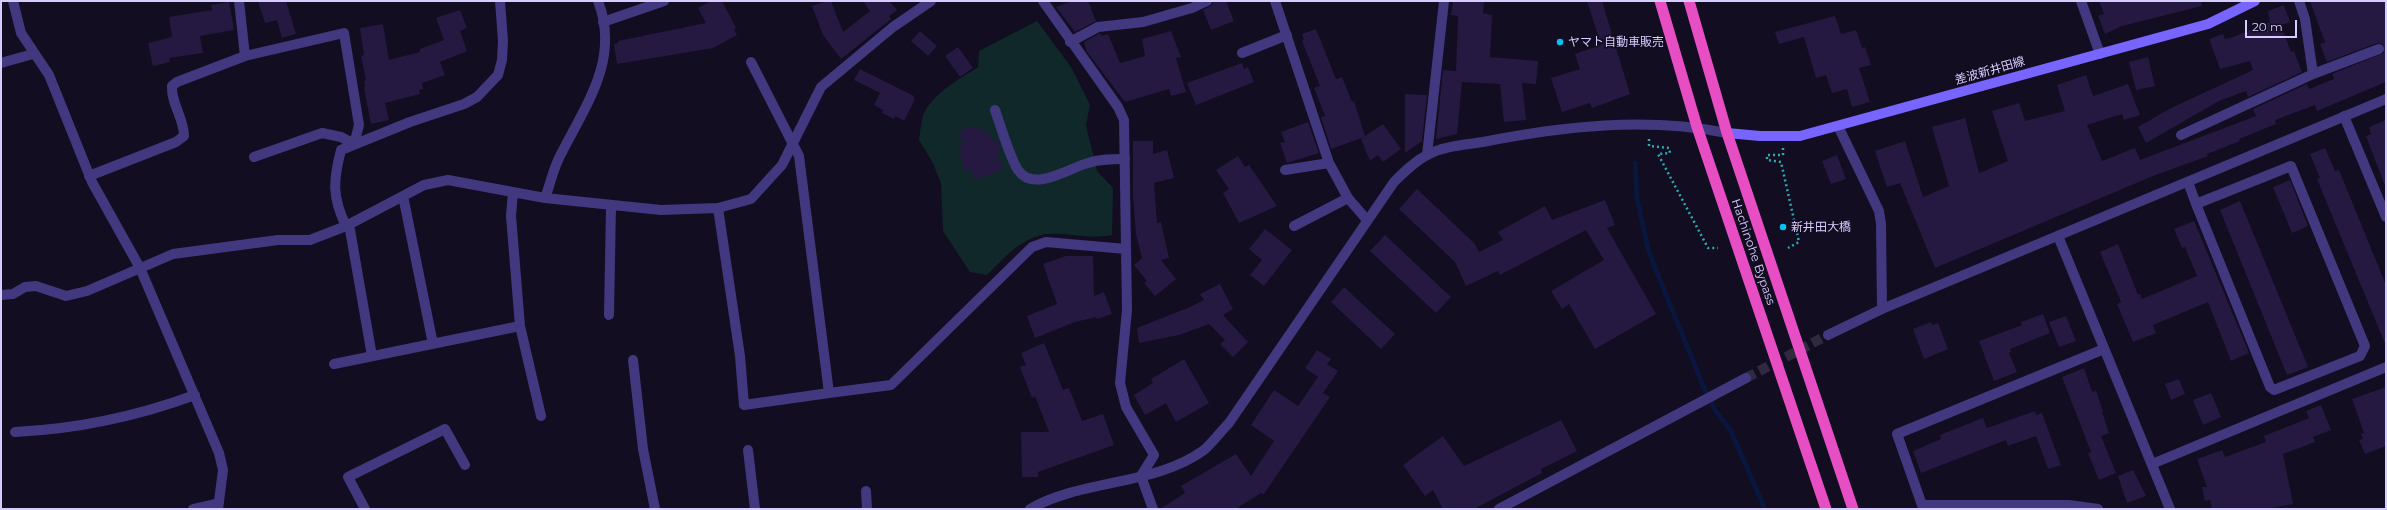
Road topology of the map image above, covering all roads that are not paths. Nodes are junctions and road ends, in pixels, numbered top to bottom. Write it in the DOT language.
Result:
graph roads {
  1 [pos="13,1"];
  2 [pos="239,1"];
  3 [pos="500,1"];
  4 [pos="598,1"];
  5 [pos="664,1"];
  6 [pos="931,1"];
  7 [pos="1043,1"];
  8 [pos="1207,1"];
  9 [pos="1276,1"];
  10 [pos="1444,1"];
  11 [pos="1660,1"];
  12 [pos="1689,1"];
  13 [pos="2081,1"];
  14 [pos="2255,1"];
  15 [pos="2299,1"];
  16 [pos="603,22"];
  17 [pos="1287,35"];
  18 [pos="1070,42"];
  19 [pos="2379,49"];
  20 [pos="1242,53"];
  21 [pos="33,54"];
  22 [pos="2100,54"];
  23 [pos="246,56"];
  24 [pos="751,62"];
  25 [pos="1,63"];
  26 [pos="2314,74"];
  27 [pos="2386,99"];
  28 [pos="995,110"];
  29 [pos="2344,116"];
  30 [pos="1838,126"];
  31 [pos="1697,127"];
  32 [pos="1727,133"];
  33 [pos="2182,135"];
  34 [pos="354,144"];
  35 [pos="792,144"];
  36 [pos="1427,155"];
  37 [pos="254,157"];
  38 [pos="1125,159"];
  39 [pos="1329,163"];
  40 [pos="1285,170"];
  41 [pos="89,176"];
  42 [pos="2188,182"];
  43 [pos="514,192"];
  44 [pos="403,196"];
  45 [pos="545,198"];
  46 [pos="1348,198"];
  47 [pos="2196,204"];
  48 [pos="611,206"];
  49 [pos="718,208"];
  50 [pos="2386,217"];
  51 [pos="1367,220"];
  52 [pos="348,225"];
  53 [pos="1294,226"];
  54 [pos="2058,236"];
  55 [pos="1126,249"];
  56 [pos="140,268"];
  57 [pos="1,295"];
  58 [pos="1882,309"];
  59 [pos="609,315"];
  60 [pos="520,326"];
  61 [pos="1828,335"];
  62 [pos="433,344"];
  63 [pos="2104,350"];
  64 [pos="372,356"];
  65 [pos="633,360"];
  66 [pos="334,364"];
  67 [pos="2386,367"];
  68 [pos="1746,378"];
  69 [pos="829,392"];
  70 [pos="195,395"];
  71 [pos="541,416"];
  72 [pos="15,432"];
  73 [pos="748,450"];
  74 [pos="2152,464"];
  75 [pos="465,465"];
  76 [pos="1142,476"];
  77 [pos="866,491"];
  78 [pos="218,506"];
  79 [pos="1919,507"];
  80 [pos="193,509"];
  81 [pos="365,509"];
  82 [pos="655,509"];
  83 [pos="755,509"];
  84 [pos="867,509"];
  85 [pos="1030,509"];
  86 [pos="1152,509"];
  87 [pos="1499,509"];
  88 [pos="1826,509"];
  89 [pos="1853,509"];
  90 [pos="2098,509"];
  91 [pos="2170,509"];
  1 -- 21 [label="street"];
  2 -- 23 [label="street"];
  3 -- 34 [label="street"];
  4 -- 16 [label="street"];
  5 -- 16 [label="street"];
  6 -- 35 [label="street"];
  7 -- 18 [label="street"];
  8 -- 18 [label="street"];
  9 -- 17 [label="street"];
  10 -- 36 [label="street"];
  11 -- 31 [label="highway, Hachinohe Bypass"];
  12 -- 32 [label="highway, Hachinohe Bypass"];
  13 -- 22 [label="street"];
  14 -- 22 [label="main road, 差波新井田線"];
  15 -- 26 [label="street"];
  16 -- 45 [label="street"];
  17 -- 20 [label="street"];
  17 -- 39 [label="street"];
  18 -- 38 [label="street"];
  19 -- 26 [label="street"];
  21 -- 25 [label="street"];
  21 -- 41 [label="street"];
  22 -- 30 [label="main road, 差波新井田線"];
  23 -- 34 [label="street"];
  23 -- 41 [label="street"];
  24 -- 35 [label="street"];
  26 -- 33 [label="street"];
  27 -- 29 [label="street"];
  28 -- 38 [label="street"];
  29 -- 42 [label="street"];
  29 -- 50 [label="street"];
  30 -- 32 [label="main road, 差波新井田線"];
  30 -- 58 [label="street"];
  31 -- 32 [label="street"];
  31 -- 36 [label="street"];
  31 -- 88 [label="highway, Hachinohe Bypass"];
  32 -- 89 [label="highway, Hachinohe Bypass"];
  34 -- 37 [label="street"];
  34 -- 52 [label="street"];
  35 -- 49 [label="street"];
  35 -- 69 [label="street"];
  36 -- 51 [label="street"];
  38 -- 55 [label="street"];
  39 -- 40 [label="street"];
  39 -- 46 [label="street"];
  41 -- 56 [label="street"];
  42 -- 47 [label="street"];
  42 -- 54 [label="street"];
  43 -- 44 [label="street"];
  43 -- 45 [label="street"];
  43 -- 60 [label="street"];
  44 -- 52 [label="street"];
  44 -- 62 [label="street"];
  45 -- 48 [label="street"];
  46 -- 51 [label="street"];
  46 -- 53 [label="street"];
  47 -- 47 [label="street"];
  48 -- 49 [label="street"];
  48 -- 59 [label="street"];
  49 -- 69 [label="street"];
  51 -- 76 [label="street"];
  52 -- 56 [label="street"];
  52 -- 64 [label="street"];
  54 -- 58 [label="street"];
  54 -- 63 [label="street"];
  55 -- 69 [label="street"];
  55 -- 76 [label="street"];
  56 -- 57 [label="street"];
  56 -- 70 [label="street"];
  58 -- 61 [label="street"];
  60 -- 62 [label="street"];
  60 -- 71 [label="street"];
  62 -- 64 [label="street"];
  63 -- 74 [label="street"];
  63 -- 79 [label="street"];
  64 -- 66 [label="street"];
  65 -- 82 [label="street"];
  67 -- 74 [label="street"];
  68 -- 87 [label="street"];
  70 -- 72 [label="street"];
  70 -- 78 [label="street"];
  73 -- 83 [label="street"];
  74 -- 91 [label="street"];
  75 -- 81 [label="street"];
  76 -- 85 [label="street"];
  76 -- 86 [label="street"];
  77 -- 84 [label="street"];
  78 -- 80 [label="street"];
  79 -- 90 [label="street"];
}
